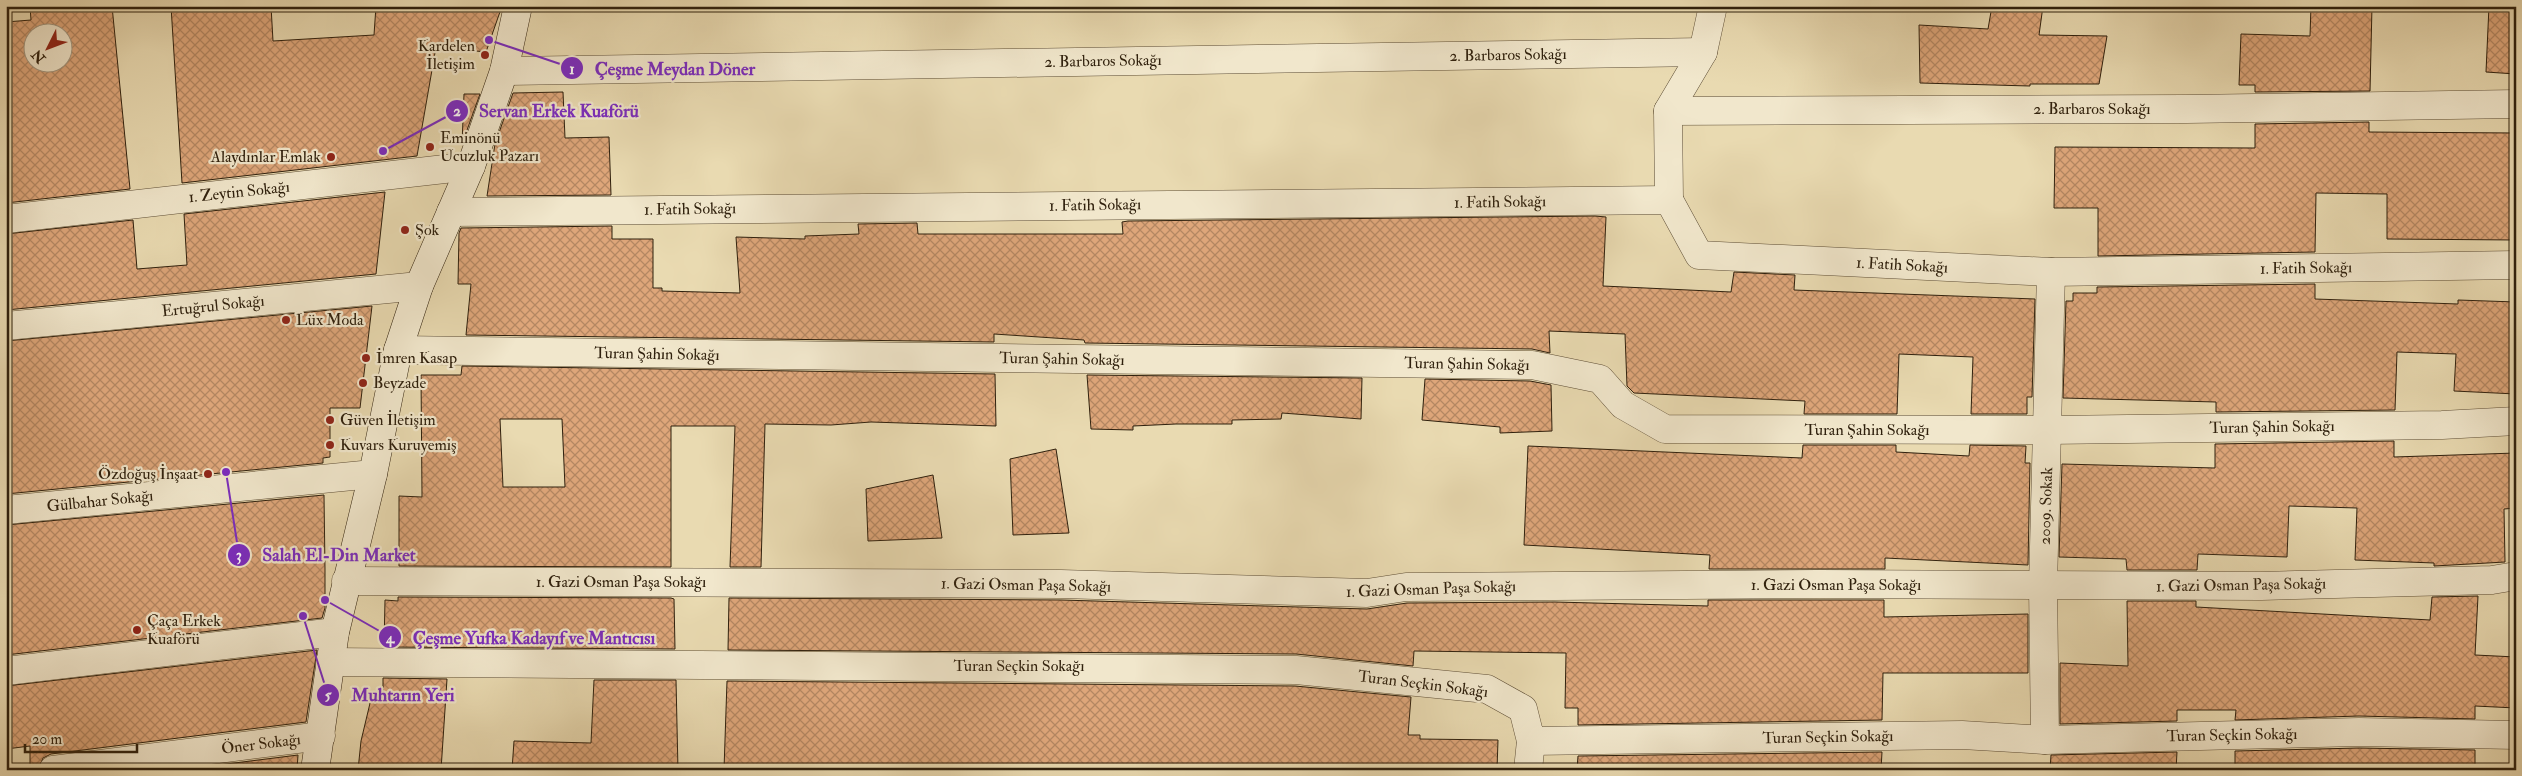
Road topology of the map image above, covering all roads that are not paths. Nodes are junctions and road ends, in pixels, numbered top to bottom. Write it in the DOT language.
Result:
graph roads {
  1 [pos="518,6"];
  2 [pos="1713,6"];
  3 [pos="1703,52"];
  4 [pos="504,71"];
  5 [pos="2516,104"];
  6 [pos="1668,111"];
  7 [pos="471,166"];
  8 [pos="1669,200"];
  9 [pos="451,212"];
  10 [pos="6,219"];
  11 [pos="2516,265"];
  12 [pos="2051,272"];
  13 [pos="419,286"];
  14 [pos="6,326"];
  15 [pos="398,350"];
  16 [pos="2516,421"];
  17 [pos="2048,430"];
  18 [pos="373,474"];
  19 [pos="6,510"];
  20 [pos="2516,576"];
  21 [pos="346,581"];
  22 [pos="2043,586"];
  23 [pos="335,632"];
  24 [pos="330,662"];
  25 [pos="6,671"];
  26 [pos="2516,735"];
  27 [pos="321,736"];
  28 [pos="2044,740"];
  29 [pos="1531,741"];
  30 [pos="53,770"];
  31 [pos="314,770"];
  32 [pos="1528,770"];
  1 -- 4 [label="street"];
  2 -- 3 [label="street"];
  3 -- 4 [label="street, 2. Barbaros Sokağı"];
  3 -- 6 [label="street"];
  4 -- 7 [label="street"];
  5 -- 6 [label="street, 2. Barbaros Sokağı"];
  6 -- 8 [label="street"];
  7 -- 9 [label="street"];
  7 -- 10 [label="street, 1. Zeytin Sokağı"];
  8 -- 9 [label="street, 1. Fatih Sokağı"];
  8 -- 12 [label="street, 1. Fatih Sokağı"];
  9 -- 13 [label="street"];
  11 -- 12 [label="street, 1. Fatih Sokağı"];
  12 -- 17 [label="street, 2009. Sokak"];
  13 -- 14 [label="street, Ertuğrul Sokağı"];
  13 -- 15 [label="street"];
  15 -- 17 [label="street, Turan Şahin Sokağı"];
  15 -- 18 [label="street"];
  16 -- 17 [label="street, Turan Şahin Sokağı"];
  17 -- 22 [label="street, 2009. Sokak"];
  18 -- 19 [label="street, Gülbahar Sokağı"];
  18 -- 21 [label="street"];
  20 -- 22 [label="street, 1. Gazi Osman Paşa Sokağı"];
  21 -- 22 [label="street, 1. Gazi Osman Paşa Sokağı"];
  21 -- 23 [label="street"];
  22 -- 28 [label="street, 2009. Sokak"];
  23 -- 24 [label="street"];
  23 -- 25 [label="street"];
  24 -- 27 [label="street"];
  24 -- 29 [label="street, Turan Seçkin Sokağı"];
  26 -- 28 [label="street, Turan Seçkin Sokağı"];
  27 -- 30 [label="street, Öner Sokağı"];
  27 -- 31 [label="street"];
  28 -- 29 [label="street, Turan Seçkin Sokağı"];
  29 -- 32 [label="street"];
}
